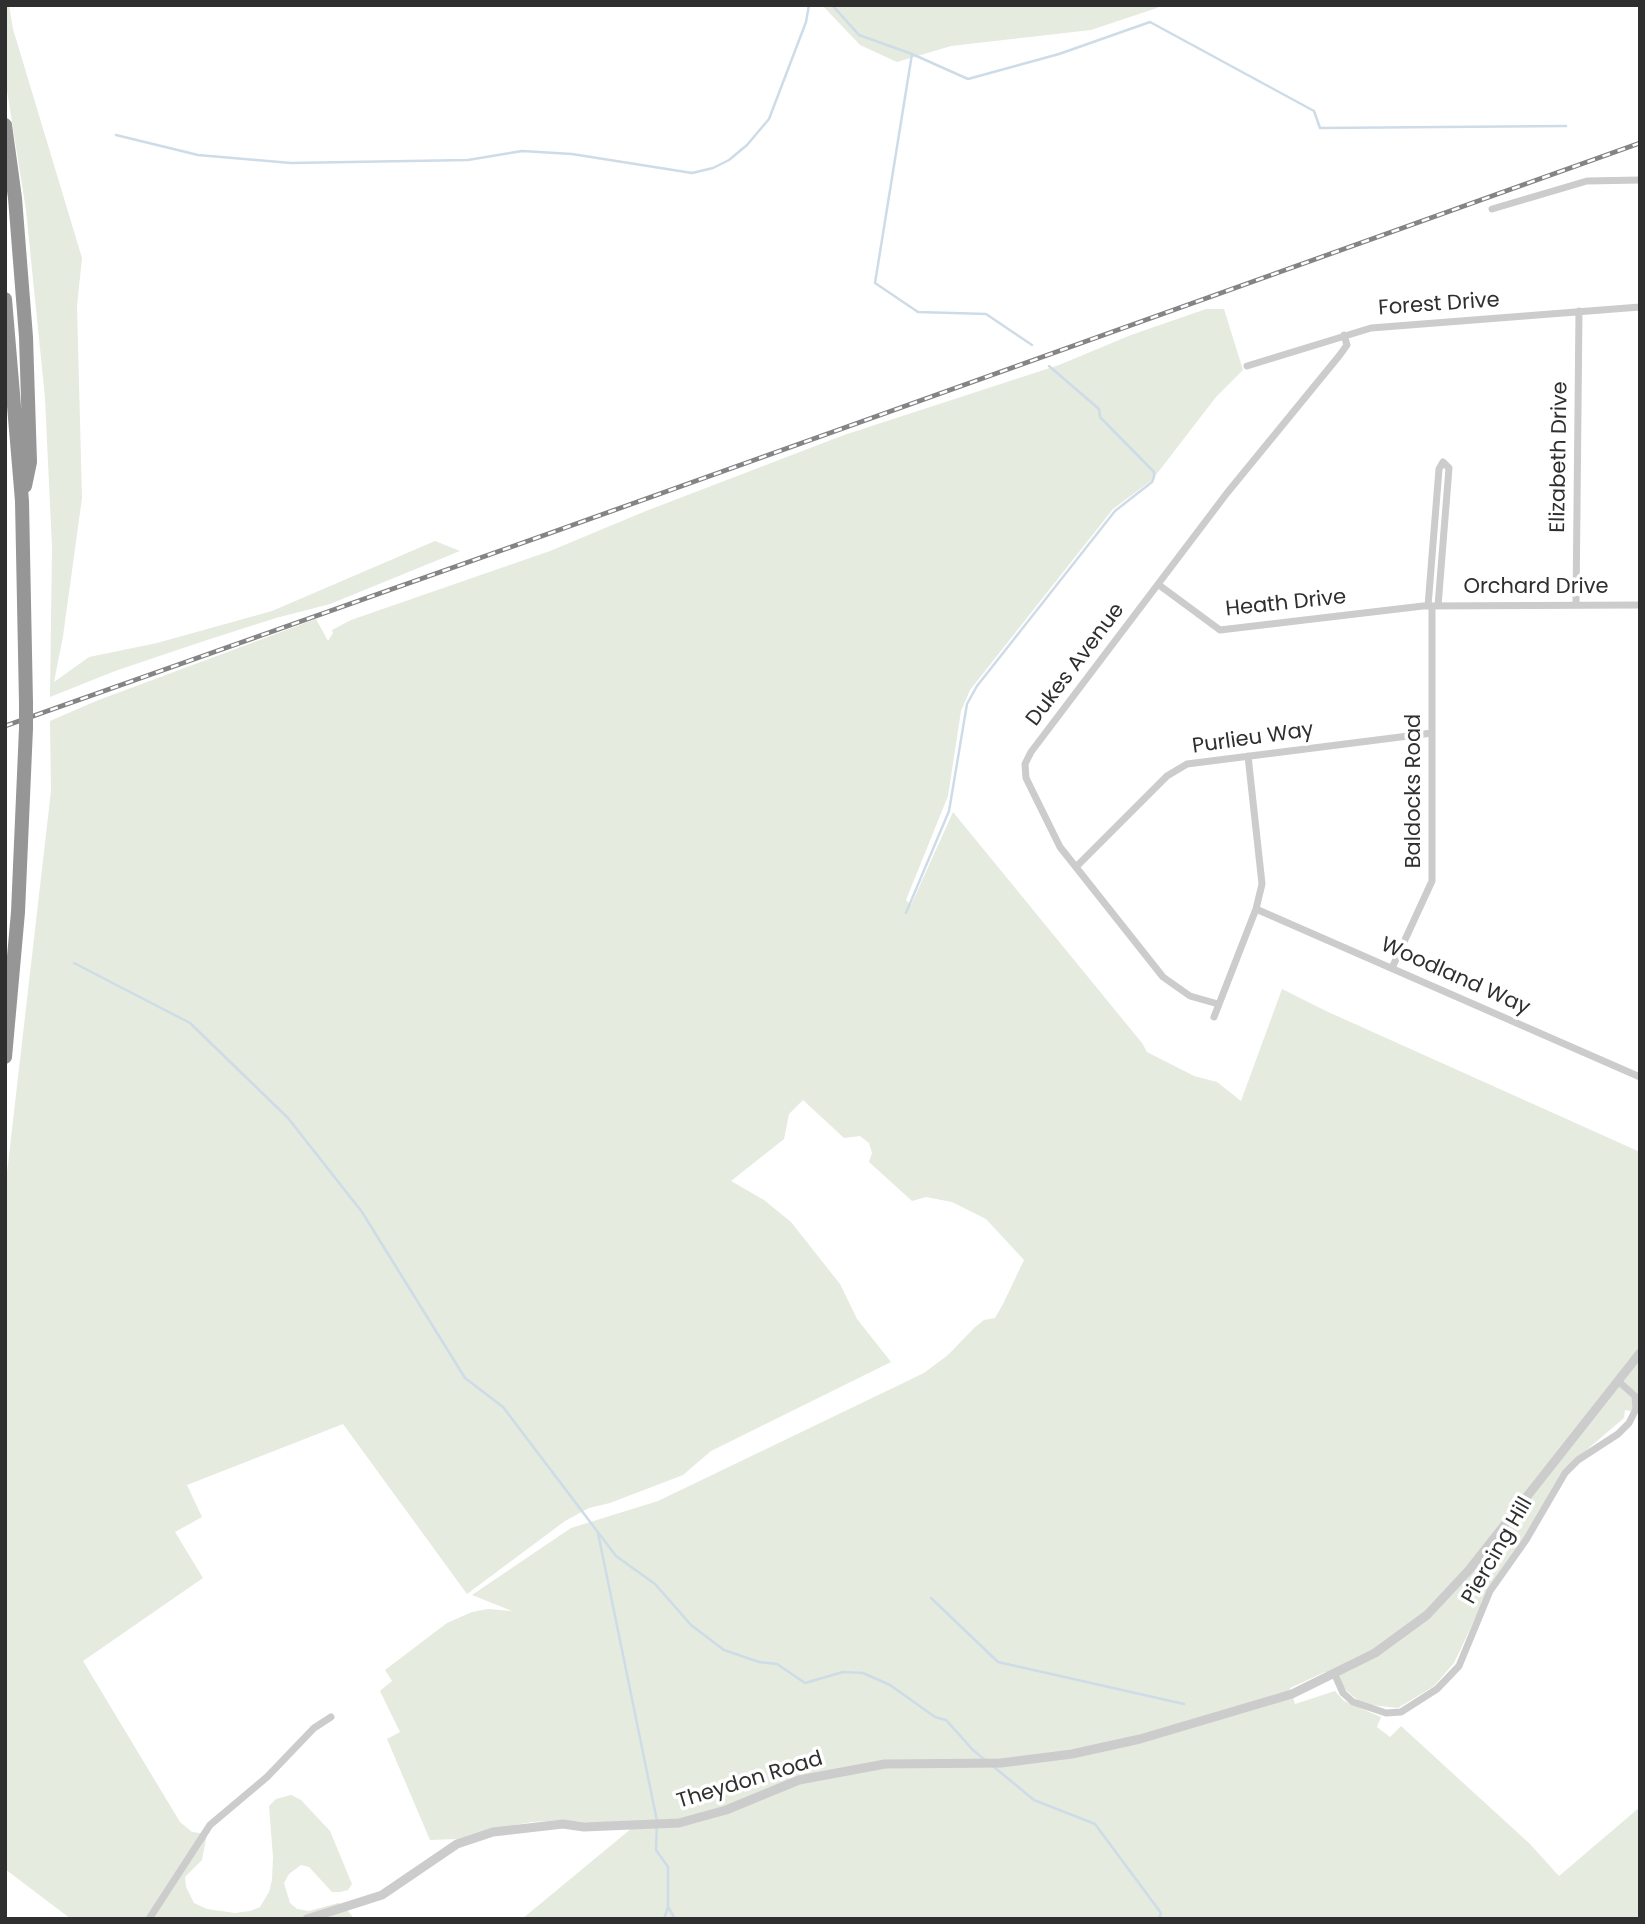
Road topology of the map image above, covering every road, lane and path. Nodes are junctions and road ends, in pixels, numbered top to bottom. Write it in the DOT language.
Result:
graph roads {
  1 [pos="5,125"];
  2 [pos="1640,180"];
  3 [pos="1492,209"];
  4 [pos="5,299"];
  5 [pos="1640,307"];
  6 [pos="1579,311"];
  7 [pos="1344,335"];
  8 [pos="1247,366"];
  9 [pos="22,501"];
  10 [pos="1159,585"];
  11 [pos="1576,604"];
  12 [pos="1640,605"];
  13 [pos="1433,606"];
  14 [pos="1432,733"];
  15 [pos="1248,756"];
  16 [pos="1076,867"];
  17 [pos="1256,909"];
  18 [pos="1392,968"];
  19 [pos="1218,1004"];
  20 [pos="1214,1017"];
  21 [pos="5,1057"];
  22 [pos="1640,1077"];
  23 [pos="1640,1353"];
  24 [pos="1618,1381"];
  25 [pos="1375,1653"];
  26 [pos="1335,1675"];
  27 [pos="331,1717"];
  28 [pos="330,1911"];
  29 [pos="149,1919"];
  30 [pos="307,1919"];
  31 [pos="319,1919"];
  1 -- 9 [label="highway"];
  2 -- 3 [label="street"];
  4 -- 9 [label="highway"];
  5 -- 6 [label="street, Forest Drive"];
  6 -- 7 [label="street, Forest Drive"];
  6 -- 11 [label="street, Elizabeth Drive"];
  7 -- 8 [label="street, Forest Drive"];
  7 -- 10 [label="street, Dukes Avenue"];
  9 -- 21 [label="highway, bridge"];
  10 -- 13 [label="street, Heath Drive"];
  10 -- 16 [label="street, Dukes Avenue"];
  11 -- 12 [label="street, Orchard Drive"];
  11 -- 13 [label="street, Orchard Drive"];
  13 -- 13 [label="street"];
  13 -- 14 [label="street, Baldocks Road"];
  14 -- 15 [label="street, Purlieu Way"];
  14 -- 18 [label="street, Baldocks Road"];
  15 -- 16 [label="street, Purlieu Way"];
  15 -- 17 [label="street"];
  16 -- 19 [label="street, Dukes Avenue"];
  17 -- 18 [label="street, Woodland Way"];
  17 -- 19 [label="street"];
  18 -- 22 [label="street, Woodland Way"];
  19 -- 20 [label="street"];
  23 -- 24 [label="street, Piercing Hill"];
  24 -- 25 [label="street, Piercing Hill"];
  24 -- 26 [label="street, Piercing Hill"];
  25 -- 26 [label="street, Theydon Road"];
  26 -- 28 [label="street, Theydon Road"];
  27 -- 29 [label="street"];
  28 -- 30 [label="street, Theydon Road"];
  28 -- 31 [label="street"];
}
